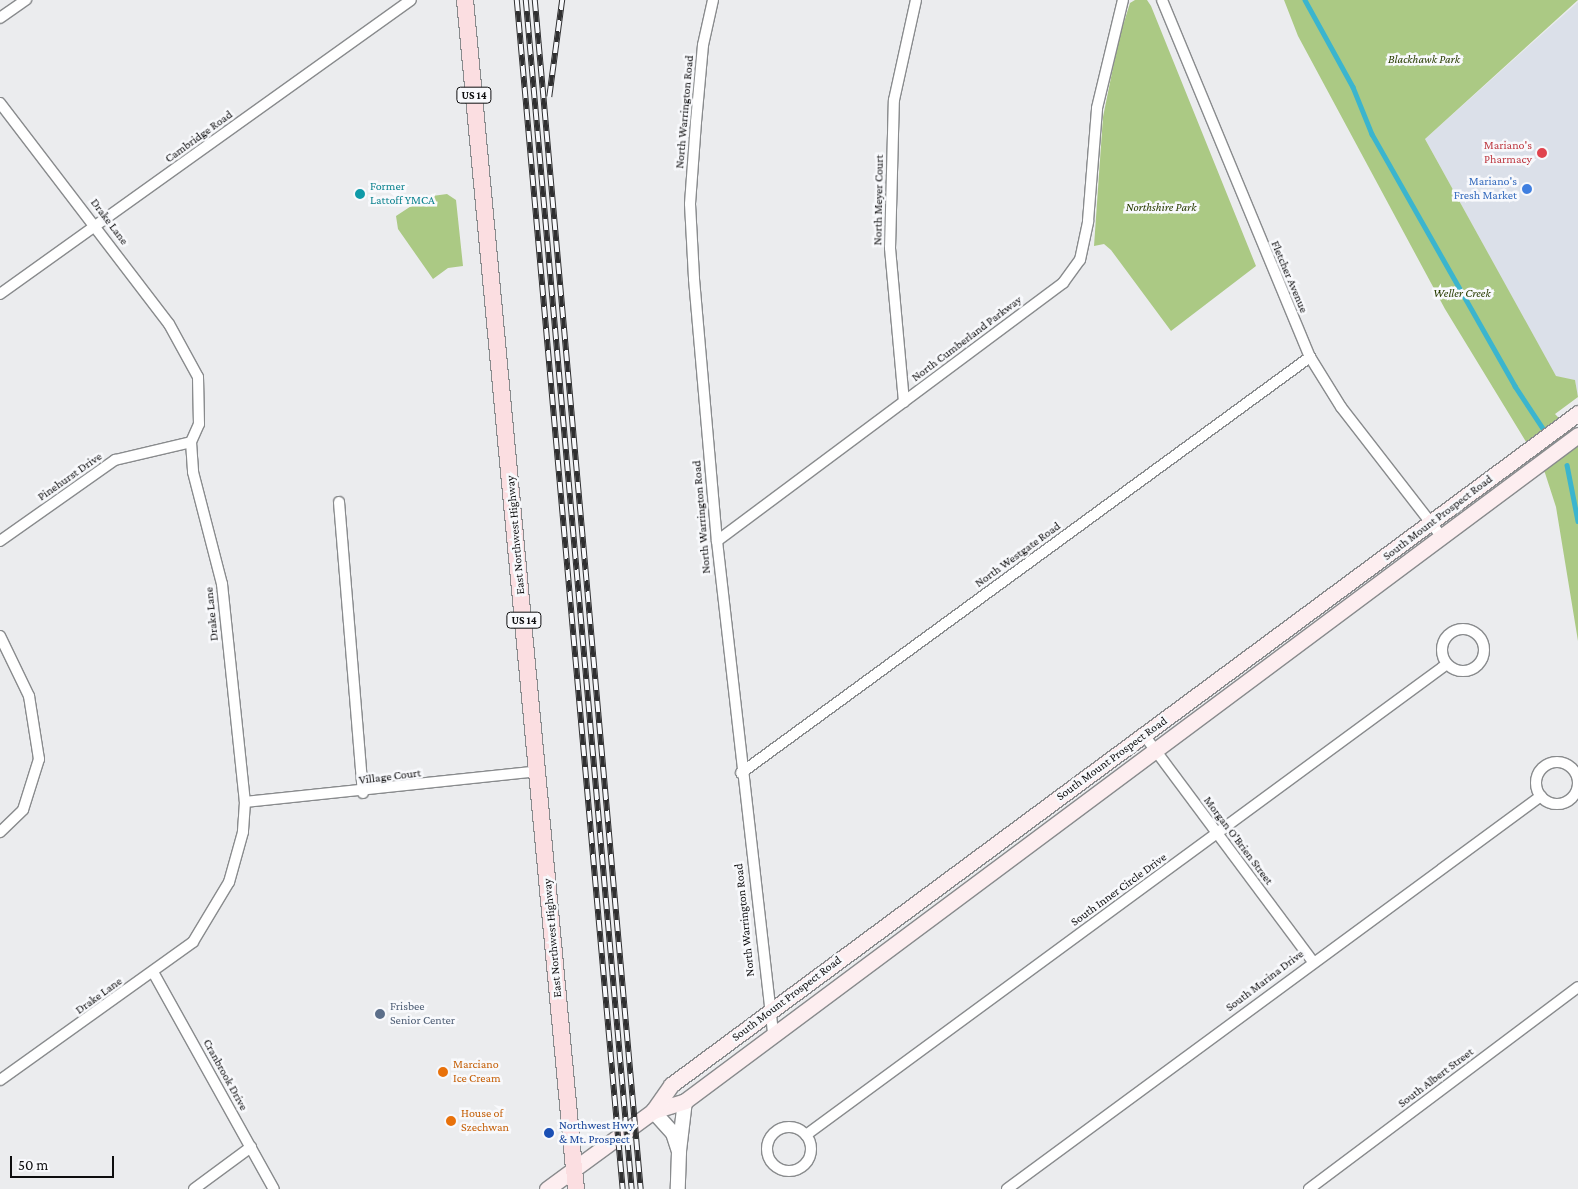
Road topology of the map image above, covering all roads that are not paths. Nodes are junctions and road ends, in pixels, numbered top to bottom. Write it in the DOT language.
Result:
graph roads {
  1 [pos="26,0"];
  2 [pos="411,0"];
  3 [pos="465,0"];
  4 [pos="714,0"];
  5 [pos="916,0"];
  6 [pos="1123,0"];
  7 [pos="1162,0"];
  8 [pos="0,18"];
  9 [pos="0,103"];
  10 [pos="97,226"];
  11 [pos="0,294"];
  12 [pos="1310,357"];
  13 [pos="904,402"];
  14 [pos="1578,413"];
  15 [pos="1578,435"];
  16 [pos="191,442"];
  17 [pos="339,502"];
  18 [pos="1431,523"];
  19 [pos="1442,537"];
  20 [pos="0,541"];
  21 [pos="717,541"];
  22 [pos="0,636"];
  23 [pos="1447,664"];
  24 [pos="1144,735"];
  25 [pos="1154,749"];
  26 [pos="538,771"];
  27 [pos="741,774"];
  28 [pos="363,793"];
  29 [pos="1541,796"];
  30 [pos="245,802"];
  31 [pos="0,832"];
  32 [pos="1217,833"];
  33 [pos="1312,962"];
  34 [pos="153,972"];
  35 [pos="1578,987"];
  36 [pos="768,1013"];
  37 [pos="772,1032"];
  38 [pos="0,1080"];
  39 [pos="685,1101"];
  40 [pos="653,1111"];
  41 [pos="806,1135"];
  42 [pos="251,1147"];
  43 [pos="679,1152"];
  44 [pos="574,1169"];
  45 [pos="194,1189"];
  46 [pos="274,1189"];
  47 [pos="547,1189"];
  48 [pos="576,1189"];
  49 [pos="678,1189"];
  50 [pos="1007,1189"];
  51 [pos="1310,1189"];
  1 -- 8 [label="street"];
  2 -- 10 [label="street, Cambridge Road"];
  3 -- 26 [label="main road, East Northwest Highway / US 14"];
  4 -- 21 [label="street, North Warrington Road"];
  5 -- 13 [label="street, North Meyer Court"];
  6 -- 13 [label="street, North Cumberland Parkway"];
  7 -- 12 [label="street, Fletcher Avenue"];
  9 -- 10 [label="street, Drake Lane"];
  10 -- 11 [label="street, Cambridge Road"];
  10 -- 16 [label="street, Drake Lane"];
  12 -- 18 [label="street, Fletcher Avenue"];
  12 -- 27 [label="street, North Westgate Road"];
  13 -- 21 [label="street, North Cumberland Parkway"];
  14 -- 18 [label="main road, South Mount Prospect Road"];
  15 -- 19 [label="main road, South Mount Prospect Road"];
  16 -- 20 [label="street, Pinehurst Drive"];
  16 -- 30 [label="street, Drake Lane"];
  17 -- 28 [label="street"];
  18 -- 19 [label="street, Fletcher Avenue"];
  18 -- 24 [label="main road, South Mount Prospect Road"];
  19 -- 25 [label="main road, South Mount Prospect Road"];
  21 -- 27 [label="street, North Warrington Road"];
  22 -- 31 [label="street"];
  23 -- 23 [label="street"];
  23 -- 32 [label="street, South Inner Circle Drive"];
  24 -- 25 [label="street, Morgan O'Brien Street"];
  24 -- 36 [label="main road, South Mount Prospect Road"];
  25 -- 32 [label="street, Morgan O'Brien Street"];
  25 -- 37 [label="main road, South Mount Prospect Road"];
  26 -- 28 [label="street, Village Court"];
  26 -- 44 [label="main road, East Northwest Highway / US 14"];
  27 -- 36 [label="street, North Warrington Road"];
  28 -- 30 [label="street, Village Court"];
  29 -- 29 [label="street"];
  29 -- 33 [label="street, South Marina Drive"];
  30 -- 34 [label="street, Drake Lane"];
  32 -- 33 [label="street, Morgan O'Brien Street"];
  32 -- 41 [label="street, South Inner Circle Drive"];
  33 -- 50 [label="street, South Marina Drive"];
  34 -- 38 [label="street, Drake Lane"];
  34 -- 42 [label="street, Cranbrook Drive"];
  35 -- 51 [label="street, South Albert Street"];
  36 -- 37 [label="street, North Warrington Road"];
  36 -- 40 [label="main road, South Mount Prospect Road"];
  37 -- 39 [label="main road, South Mount Prospect Road"];
  39 -- 40 [label="main road, South Mount Prospect Road"];
  39 -- 43 [label="street"];
  40 -- 43 [label="street"];
  40 -- 44 [label="main road, South Mount Prospect Road"];
  41 -- 41 [label="street"];
  42 -- 45 [label="street"];
  42 -- 46 [label="street, Cranbrook Drive"];
  43 -- 49 [label="street"];
  44 -- 47 [label="main road, South Mount Prospect Road"];
  44 -- 48 [label="main road, East Northwest Highway / US 14"];
}
